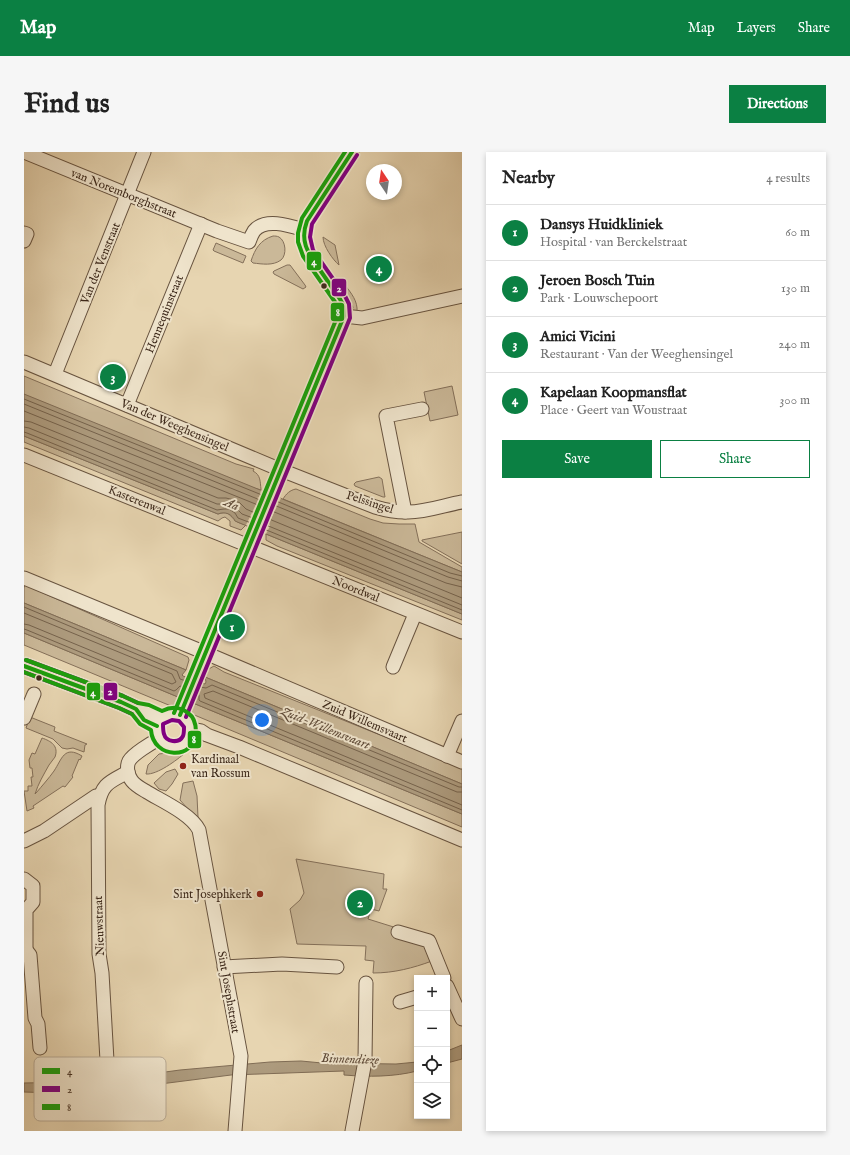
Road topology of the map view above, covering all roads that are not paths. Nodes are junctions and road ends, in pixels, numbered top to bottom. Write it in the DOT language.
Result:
graph roads {
  1 [pos="24,152"];
  2 [pos="144,152"];
  3 [pos="352,152"];
  4 [pos="128,195"];
  5 [pos="201,224"];
  6 [pos="304,230"];
  7 [pos="24,233"];
  8 [pos="24,241"];
  9 [pos="462,296"];
  10 [pos="344,316"];
  11 [pos="24,362"];
  12 [pos="55,374"];
  13 [pos="127,405"];
  14 [pos="422,409"];
  15 [pos="24,454"];
  16 [pos="281,470"];
  17 [pos="462,502"];
  18 [pos="405,512"];
  19 [pos="250,546"];
  20 [pos="24,578"];
  21 [pos="415,614"];
  22 [pos="462,632"];
  23 [pos="205,653"];
  24 [pos="24,666"];
  25 [pos="393,667"];
  26 [pos="34,694"];
  27 [pos="180,715"];
  28 [pos="24,718"];
  29 [pos="462,720"];
  30 [pos="159,728"];
  31 [pos="190,732"];
  32 [pos="447,756"];
  33 [pos="462,762"];
  34 [pos="128,772"];
  35 [pos="100,796"];
  36 [pos="462,840"];
  37 [pos="24,841"];
  38 [pos="24,880"];
  39 [pos="398,932"];
  40 [pos="25,951"];
  41 [pos="224,967"];
  42 [pos="336,967"];
  43 [pos="443,975"];
  44 [pos="366,983"];
  45 [pos="450,990"];
  46 [pos="414,998"];
  47 [pos="458,999"];
  48 [pos="400,1002"];
  49 [pos="462,1019"];
  50 [pos="40,1048"];
  51 [pos="107,1057"];
  52 [pos="235,1131"];
  53 [pos="352,1131"];
  1 -- 4 [label="street, van Noremborghstraat"];
  2 -- 4 [label="street, Van der Venstraat"];
  3 -- 6 [label="street"];
  4 -- 5 [label="street, van Noremborghstraat"];
  4 -- 12 [label="street, Van der Venstraat"];
  5 -- 6 [label="street, van Noremborghstraat"];
  5 -- 13 [label="street, Hennequinstraat"];
  6 -- 10 [label="street"];
  7 -- 8 [label="street"];
  9 -- 10 [label="street"];
  10 -- 16 [label="street"];
  11 -- 12 [label="street, Van der Weeghensingel"];
  12 -- 13 [label="street, Van der Weeghensingel"];
  13 -- 16 [label="street, Van der Weeghensingel"];
  14 -- 18 [label="street"];
  15 -- 19 [label="street, Kasterenwal"];
  16 -- 18 [label="street, Pelssingel"];
  16 -- 19 [label="street"];
  17 -- 18 [label="street, Pelssingel"];
  19 -- 21 [label="street, Noordwal"];
  19 -- 23 [label="street"];
  20 -- 23 [label="street, Zuid Willemsvaart"];
  21 -- 22 [label="street, Noordwal"];
  21 -- 25 [label="street"];
  23 -- 27 [label="street"];
  23 -- 32 [label="street, Zuid Willemsvaart"];
  24 -- 30 [label="street"];
  26 -- 28 [label="street"];
  27 -- 30 [label="street"];
  27 -- 31 [label="street"];
  29 -- 32 [label="street"];
  30 -- 31 [label="street"];
  30 -- 34 [label="street"];
  31 -- 36 [label="street"];
  32 -- 33 [label="street, Zuid Willemsvaart"];
  34 -- 35 [label="street"];
  34 -- 41 [label="street, Sint Josephstraat"];
  35 -- 37 [label="street"];
  35 -- 51 [label="street, Nieuwstraat"];
  38 -- 40 [label="street"];
  39 -- 43 [label="street"];
  40 -- 50 [label="street"];
  41 -- 42 [label="street"];
  41 -- 52 [label="street, Sint Josephstraat"];
  44 -- 53 [label="street"];
  45 -- 47 [label="street"];
  46 -- 48 [label="street"];
  47 -- 49 [label="street"];
}
